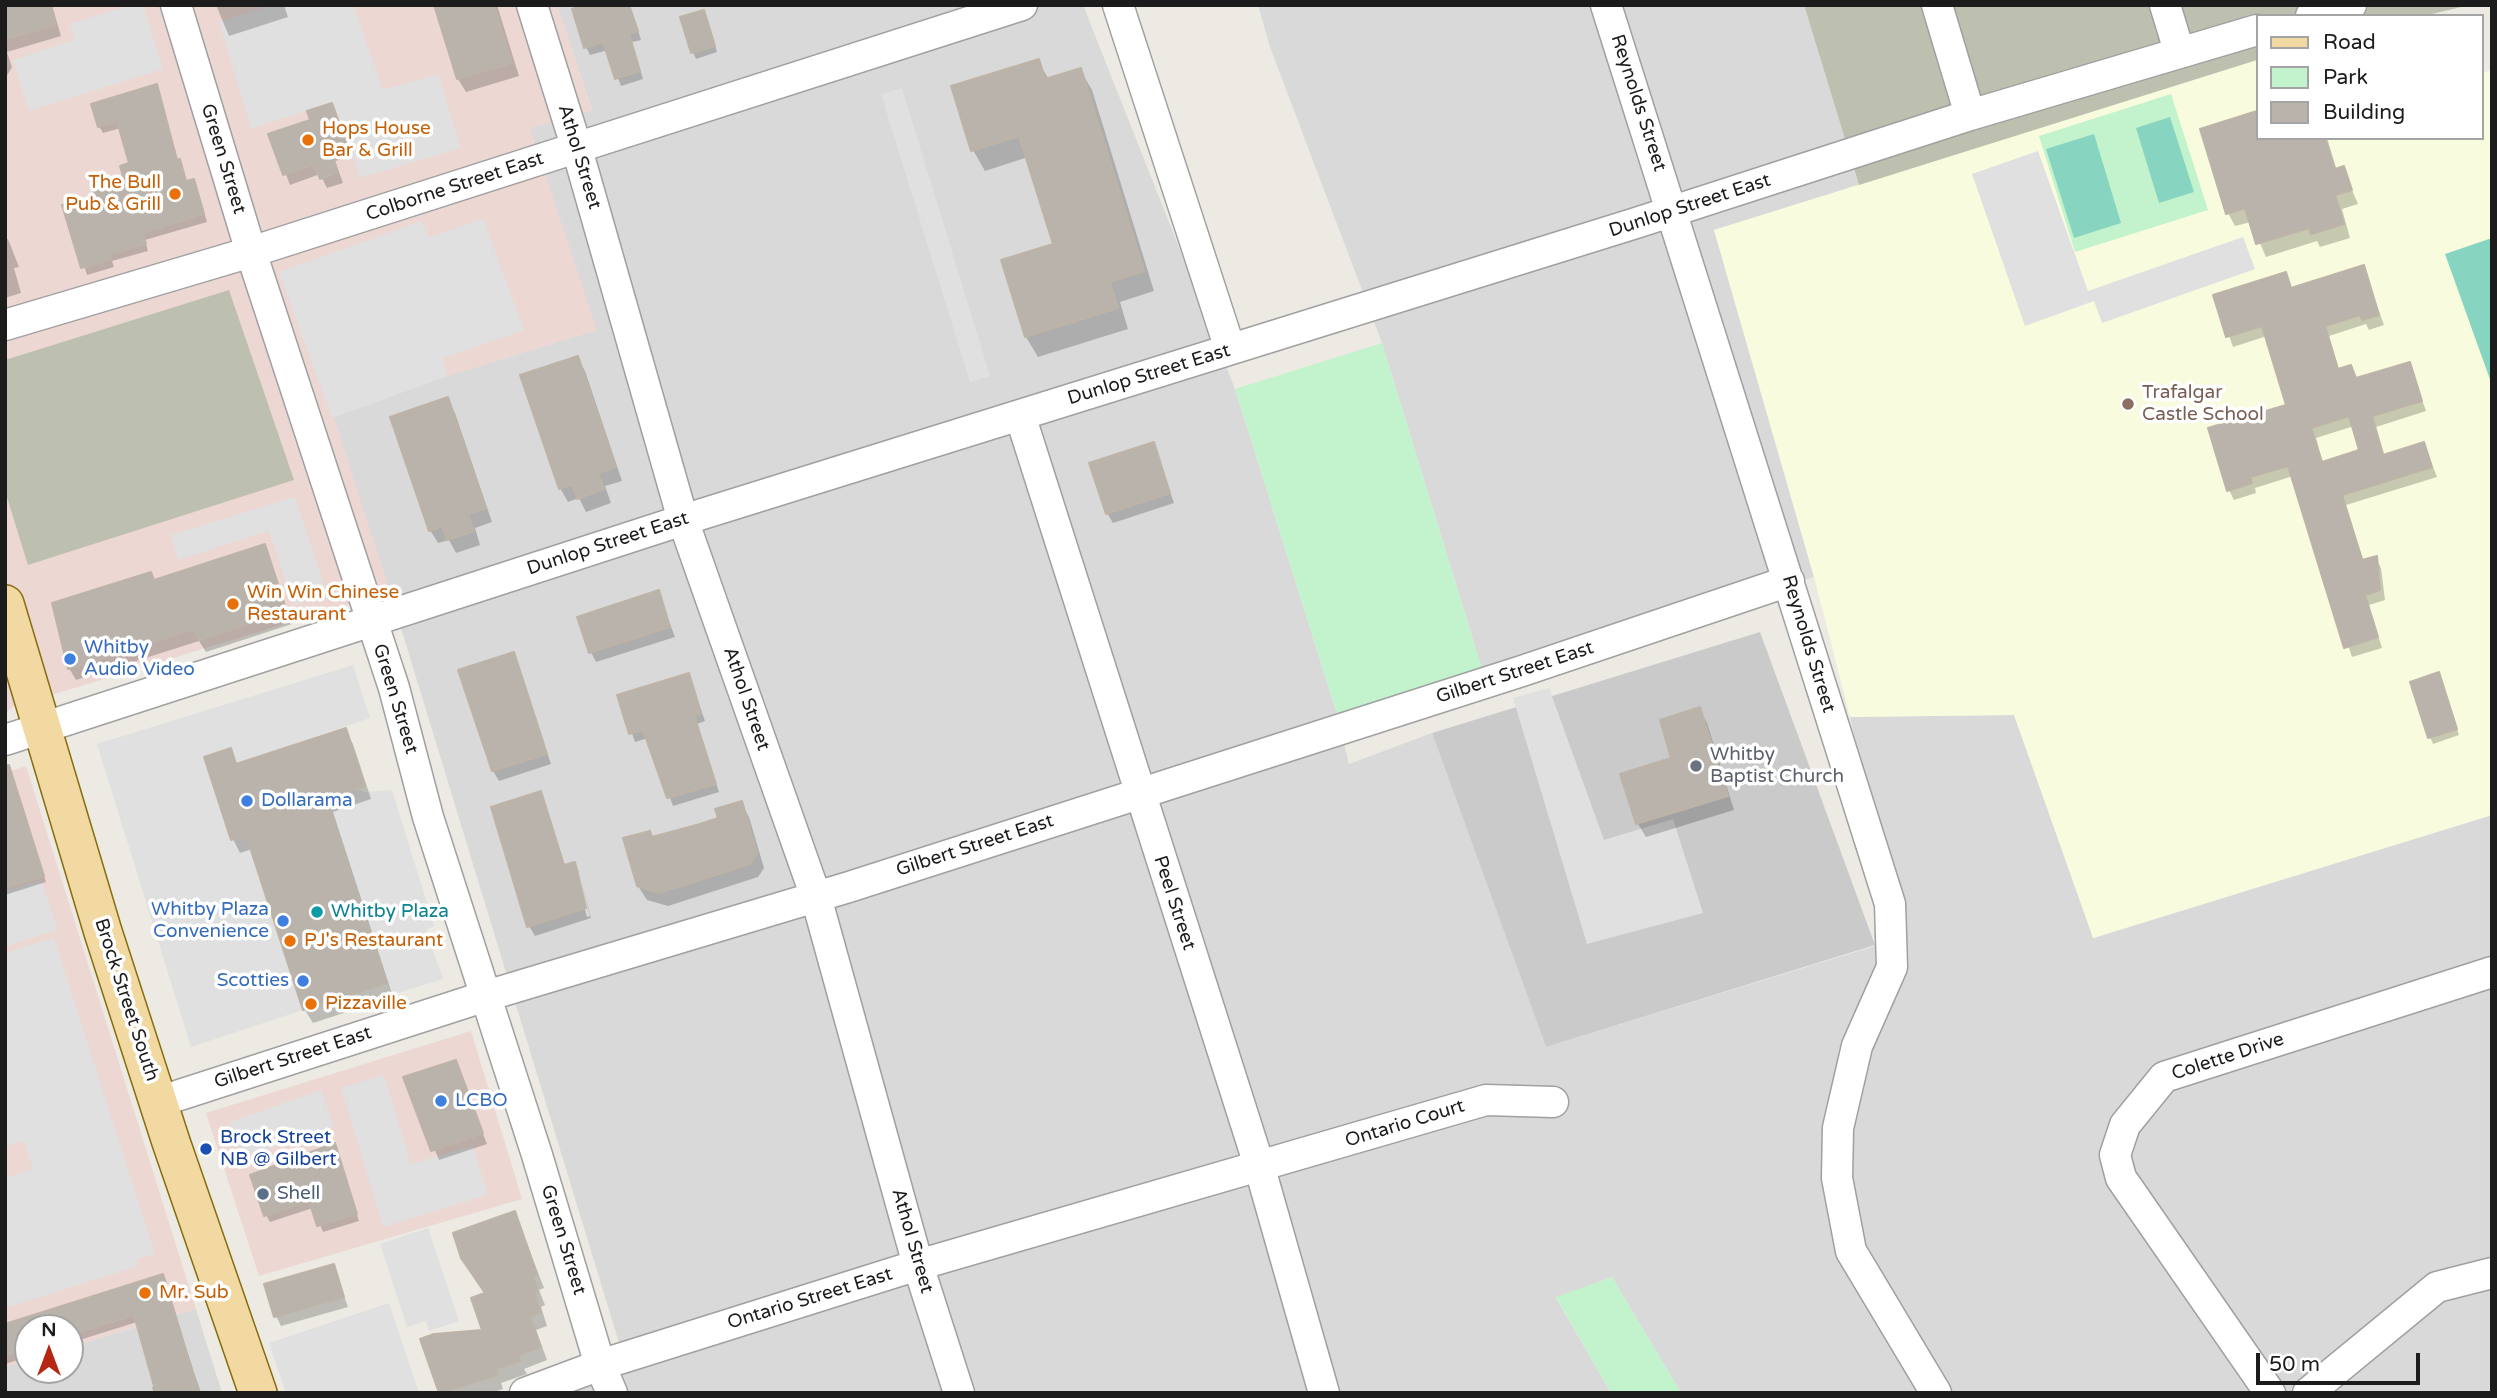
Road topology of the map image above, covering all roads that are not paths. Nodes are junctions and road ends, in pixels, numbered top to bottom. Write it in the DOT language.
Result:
graph roads {
  1 [pos="176,5"];
  2 [pos="532,5"];
  3 [pos="1022,5"];
  4 [pos="1118,5"];
  5 [pos="1606,5"];
  6 [pos="1937,5"];
  7 [pos="2165,5"];
  8 [pos="2351,5"];
  9 [pos="2318,14"];
  10 [pos="2256,30"];
  11 [pos="2179,51"];
  12 [pos="1970,116"];
  13 [pos="578,149"];
  14 [pos="1673,211"];
  15 [pos="251,252"];
  16 [pos="5,325"];
  17 [pos="1230,349"];
  18 [pos="1020,415"];
  19 [pos="683,520"];
  20 [pos="1789,581"];
  21 [pos="5,604"];
  22 [pos="370,620"];
  23 [pos="43,727"];
  24 [pos="5,740"];
  25 [pos="1139,793"];
  26 [pos="816,897"];
  27 [pos="2492,972"];
  28 [pos="486,996"];
  29 [pos="158,1102"];
  30 [pos="1553,1102"];
  31 [pos="1259,1165"];
  32 [pos="918,1265"];
  33 [pos="2492,1273"];
  34 [pos="600,1365"];
  35 [pos="258,1393"];
  36 [pos="525,1393"];
  37 [pos="612,1393"];
  38 [pos="959,1393"];
  39 [pos="1324,1393"];
  40 [pos="1936,1393"];
  41 [pos="2270,1393"];
  42 [pos="2308,1393"];
  1 -- 15 [label="street, Green Street"];
  2 -- 13 [label="street, Athol Street"];
  3 -- 13 [label="street, Colborne Street East"];
  4 -- 17 [label="street"];
  5 -- 14 [label="street, Reynolds Street"];
  6 -- 12 [label="street"];
  7 -- 11 [label="street"];
  8 -- 9 [label="street"];
  10 -- 11 [label="street, Dunlop Street East"];
  11 -- 12 [label="street, Dunlop Street East"];
  12 -- 14 [label="street, Dunlop Street East"];
  13 -- 15 [label="street, Colborne Street East"];
  13 -- 19 [label="street, Athol Street"];
  14 -- 17 [label="street, Dunlop Street East"];
  14 -- 20 [label="street, Reynolds Street"];
  15 -- 16 [label="street, Colborne Street East"];
  15 -- 22 [label="street, Green Street"];
  17 -- 18 [label="street, Dunlop Street East"];
  18 -- 19 [label="street, Dunlop Street East"];
  18 -- 25 [label="street, Peel Street"];
  19 -- 22 [label="street, Dunlop Street East"];
  19 -- 26 [label="street, Athol Street"];
  20 -- 25 [label="street, Gilbert Street East"];
  20 -- 40 [label="street, Reynolds Street"];
  21 -- 23 [label="main road, Brock Street South"];
  22 -- 23 [label="street, Dunlop Street East"];
  22 -- 28 [label="street, Green Street"];
  23 -- 24 [label="street, Dunlop Street East"];
  23 -- 29 [label="main road, Brock Street South"];
  25 -- 26 [label="street, Gilbert Street East"];
  25 -- 31 [label="street, Peel Street"];
  26 -- 28 [label="street, Gilbert Street East"];
  26 -- 32 [label="street, Athol Street"];
  27 -- 41 [label="street, Colette Drive"];
  28 -- 29 [label="street, Gilbert Street East"];
  28 -- 34 [label="street, Green Street"];
  29 -- 35 [label="main road, Brock Street South"];
  30 -- 31 [label="street, Ontario Court"];
  31 -- 32 [label="street, Ontario Street East"];
  31 -- 39 [label="street, Peel Street"];
  32 -- 34 [label="street, Ontario Street East"];
  32 -- 38 [label="street, Athol Street"];
  33 -- 42 [label="street"];
  34 -- 36 [label="street, Ontario Street East"];
  34 -- 37 [label="street, Green Street"];
}
